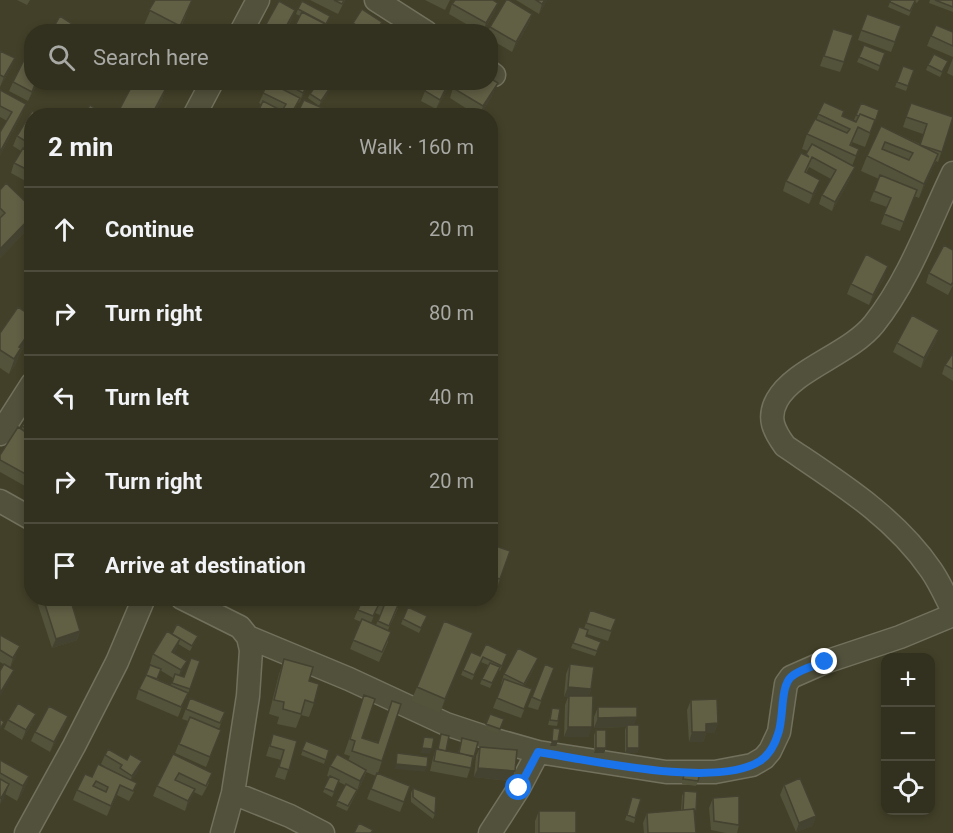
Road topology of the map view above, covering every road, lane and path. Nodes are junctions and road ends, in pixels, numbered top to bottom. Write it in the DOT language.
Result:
graph roads {
  1 [pos="258,0"];
  2 [pos="376,0"];
  3 [pos="245,24"];
  4 [pos="414,24"];
  5 [pos="208,90"];
  6 [pos="198,108"];
  7 [pos="953,173"];
  8 [pos="944,214"];
  9 [pos="24,396"];
  10 [pos="0,434"];
  11 [pos="0,501"];
  12 [pos="24,514"];
  13 [pos="140,606"];
  14 [pos="198,606"];
  15 [pos="953,611"];
  16 [pos="953,615"];
  17 [pos="248,637"];
  18 [pos="538,752"];
  19 [pos="233,793"];
  20 [pos="26,833"];
  21 [pos="222,833"];
  22 [pos="323,833"];
  23 [pos="490,833"];
  1 -- 3 [label="street"];
  2 -- 4 [label="street"];
  5 -- 6 [label="street"];
  7 -- 8 [label="street"];
  8 -- 15 [label="street"];
  9 -- 10 [label="street"];
  11 -- 12 [label="street"];
  13 -- 20 [label="street"];
  14 -- 17 [label="street"];
  16 -- 18 [label="street"];
  17 -- 18 [label="street"];
  17 -- 19 [label="street"];
  18 -- 23 [label="street"];
  19 -- 21 [label="street"];
  19 -- 22 [label="street"];
}
